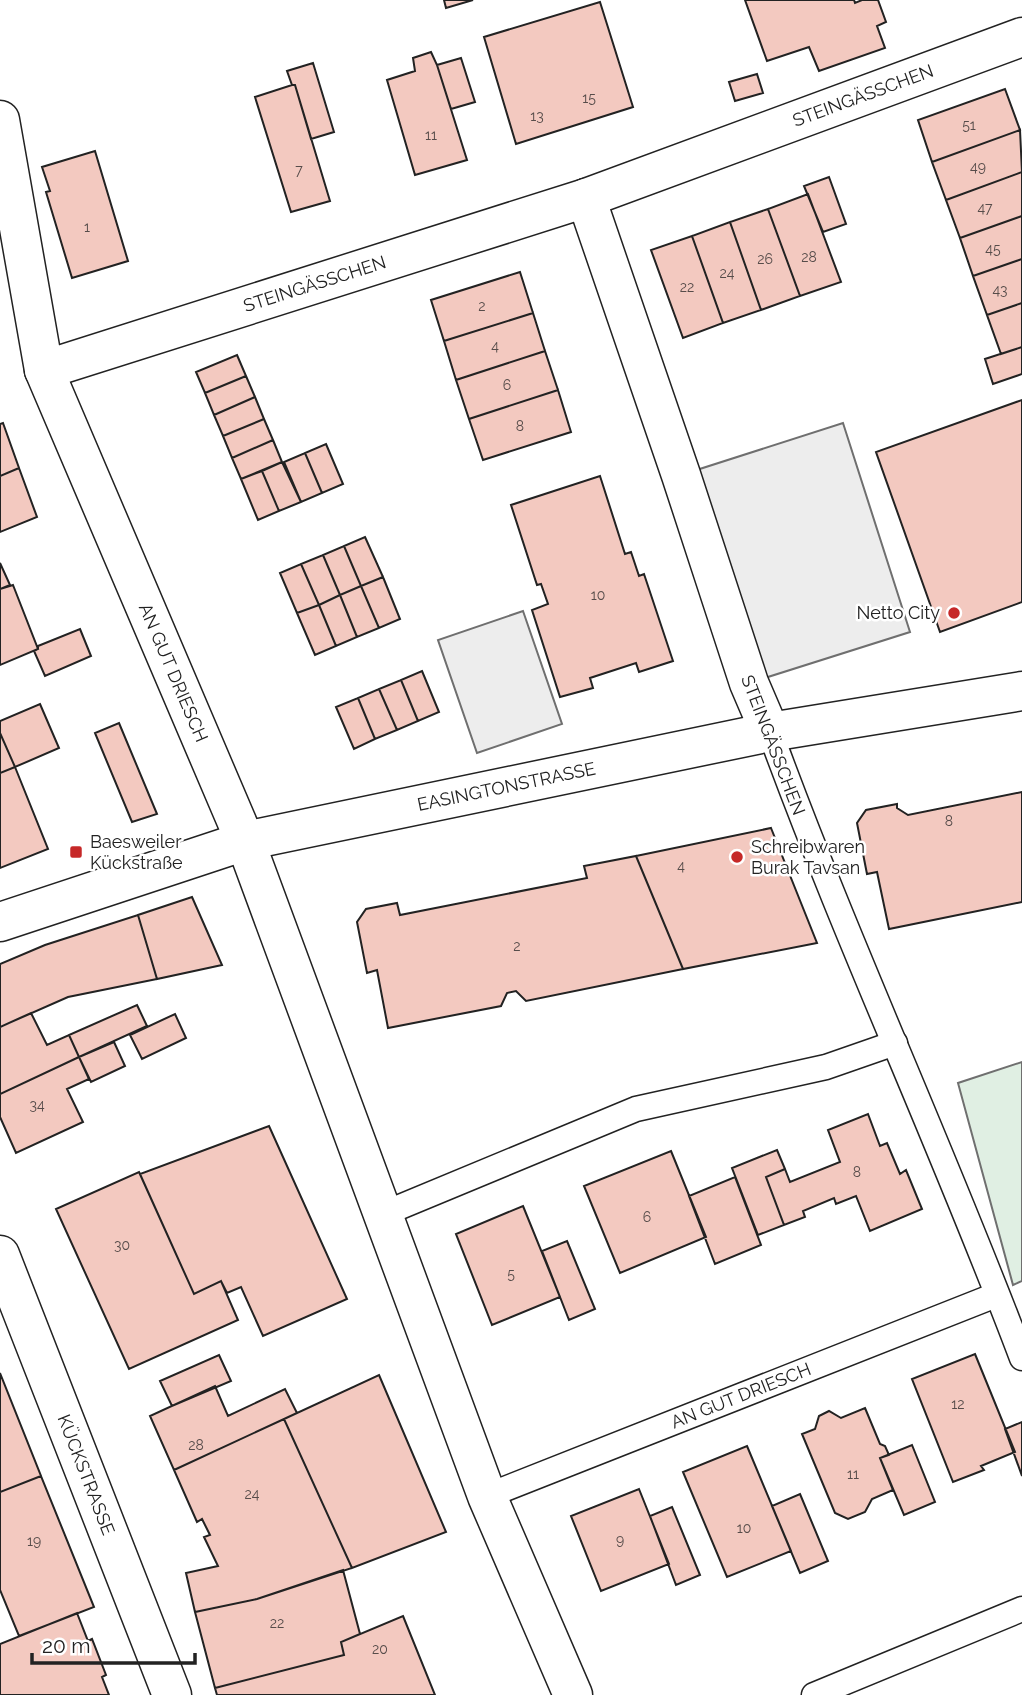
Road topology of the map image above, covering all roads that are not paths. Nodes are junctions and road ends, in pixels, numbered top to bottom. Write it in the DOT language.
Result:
graph roads {
  1 [pos="1022,37"];
  2 [pos="0,120"];
  3 [pos="586,198"];
  4 [pos="44,370"];
  5 [pos="1022,691"];
  6 [pos="770,732"];
  7 [pos="246,841"];
  8 [pos="0,922"];
  9 [pos="895,1043"];
  10 [pos="383,1214"];
  11 [pos="0,1255"];
  12 [pos="996,1295"];
  13 [pos="1019,1344"];
  14 [pos="487,1496"];
  15 [pos="1022,1609"];
  16 [pos="172,1695"];
  17 [pos="573,1695"];
  18 [pos="814,1695"];
  1 -- 3 [label="street, STEINGÄSSCHEN"];
  2 -- 4 [label="street, AN GUT DRIESCH"];
  3 -- 4 [label="street, STEINGÄSSCHEN"];
  3 -- 6 [label="street, STEINGÄSSCHEN"];
  4 -- 7 [label="street, AN GUT DRIESCH"];
  5 -- 6 [label="street, EASINGTONSTRASSE"];
  6 -- 7 [label="street, EASINGTONSTRASSE"];
  6 -- 9 [label="lane, STEINGÄSSCHEN"];
  7 -- 8 [label="street, EASINGTONSTRASSE"];
  7 -- 10 [label="street, AN GUT DRIESCH"];
  9 -- 10 [label="lane"];
  9 -- 12 [label="lane, STEINGÄSSCHEN"];
  10 -- 14 [label="street, AN GUT DRIESCH"];
  11 -- 16 [label="street, KÜCKSTRASSE"];
  12 -- 13 [label="lane, STEINGÄSSCHEN"];
  12 -- 14 [label="lane, AN GUT DRIESCH"];
  14 -- 17 [label="street, AN GUT DRIESCH"];
  15 -- 18 [label="lane"];
}
